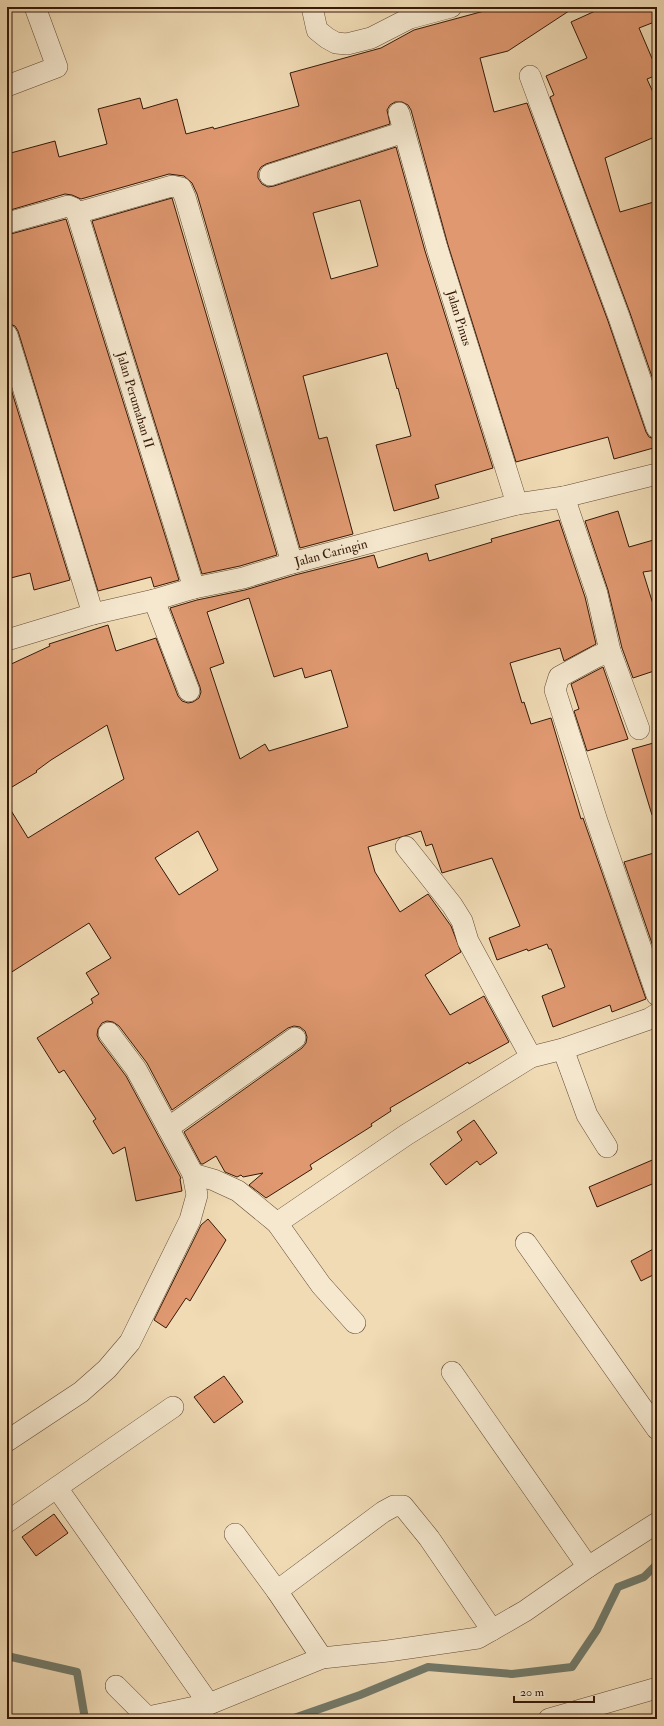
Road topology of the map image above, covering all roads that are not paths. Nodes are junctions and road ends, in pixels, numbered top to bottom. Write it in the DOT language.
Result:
graph roads {
  1 [pos="35,7"];
  2 [pos="312,7"];
  3 [pos="450,7"];
  4 [pos="530,76"];
  5 [pos="7,86"];
  6 [pos="270,174"];
  7 [pos="77,213"];
  8 [pos="7,223"];
  9 [pos="7,336"];
  10 [pos="657,428"];
  11 [pos="657,474"];
  12 [pos="564,497"];
  13 [pos="516,504"];
  14 [pos="292,563"];
  15 [pos="194,588"];
  16 [pos="154,600"];
  17 [pos="93,614"];
  18 [pos="7,640"];
  19 [pos="610,651"];
  20 [pos="189,691"];
  21 [pos="639,730"];
  22 [pos="406,847"];
  23 [pos="657,994"];
  24 [pos="657,1014"];
  25 [pos="109,1033"];
  26 [pos="295,1038"];
  27 [pos="563,1049"];
  28 [pos="530,1056"];
  29 [pos="168,1128"];
  30 [pos="607,1147"];
  31 [pos="193,1174"];
  32 [pos="277,1224"];
  33 [pos="526,1243"];
  34 [pos="355,1323"];
  35 [pos="452,1372"];
  36 [pos="174,1407"];
  37 [pos="657,1429"];
  38 [pos="7,1441"];
  39 [pos="57,1488"];
  40 [pos="7,1522"];
  41 [pos="657,1523"];
  42 [pos="235,1534"];
  43 [pos="588,1567"];
  44 [pos="277,1592"];
  45 [pos="492,1630"];
  46 [pos="322,1658"];
  47 [pos="116,1686"];
  48 [pos="657,1688"];
  49 [pos="209,1704"];
  50 [pos="149,1718"];
  51 [pos="549,1719"];
  1 -- 5 [label="street"];
  2 -- 3 [label="street"];
  4 -- 10 [label="street"];
  6 -- 13 [label="street, Jalan Pinus"];
  7 -- 8 [label="street"];
  7 -- 14 [label="street"];
  7 -- 15 [label="street, Jalan Perumahan II"];
  9 -- 17 [label="street"];
  11 -- 12 [label="street, Jalan Caringin"];
  12 -- 13 [label="street, Jalan Caringin"];
  12 -- 19 [label="street"];
  13 -- 14 [label="street, Jalan Caringin"];
  14 -- 15 [label="street, Jalan Caringin"];
  15 -- 16 [label="street, Jalan Caringin"];
  16 -- 17 [label="street, Jalan Caringin"];
  16 -- 20 [label="street"];
  17 -- 18 [label="street, Jalan Caringin"];
  19 -- 21 [label="street"];
  19 -- 23 [label="street"];
  22 -- 28 [label="street"];
  24 -- 27 [label="street"];
  25 -- 29 [label="street"];
  26 -- 29 [label="street"];
  27 -- 28 [label="street"];
  27 -- 30 [label="street"];
  28 -- 32 [label="street"];
  29 -- 31 [label="street"];
  31 -- 32 [label="street"];
  31 -- 38 [label="street"];
  32 -- 34 [label="street"];
  33 -- 37 [label="street"];
  35 -- 43 [label="street"];
  36 -- 39 [label="street"];
  39 -- 40 [label="street"];
  39 -- 49 [label="street"];
  41 -- 43 [label="street"];
  42 -- 44 [label="street"];
  43 -- 45 [label="street"];
  44 -- 45 [label="street"];
  44 -- 46 [label="street"];
  45 -- 46 [label="street"];
  46 -- 49 [label="street"];
  47 -- 50 [label="street"];
  48 -- 51 [label="street"];
  49 -- 50 [label="street"];
}
